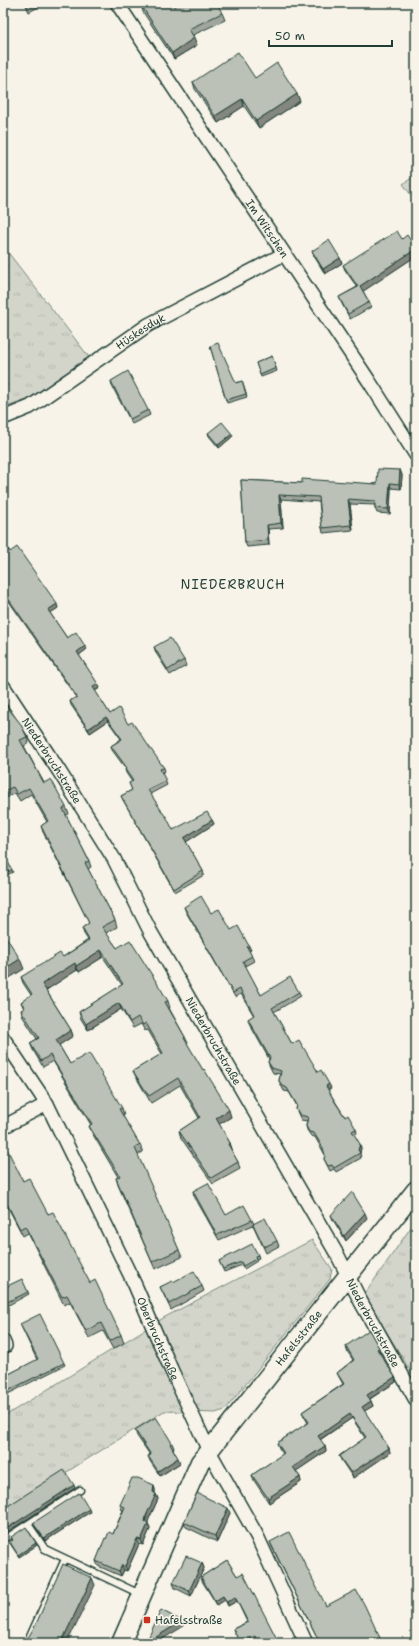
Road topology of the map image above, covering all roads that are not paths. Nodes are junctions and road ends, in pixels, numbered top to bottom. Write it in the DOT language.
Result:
graph roads {
  1 [pos="117,3"];
  2 [pos="284,254"];
  3 [pos="3,418"];
  4 [pos="416,455"];
  5 [pos="3,686"];
  6 [pos="3,1038"];
  7 [pos="47,1104"];
  8 [pos="3,1127"];
  9 [pos="416,1190"];
  10 [pos="348,1276"];
  11 [pos="416,1400"];
  12 [pos="209,1451"];
  13 [pos="80,1490"];
  14 [pos="28,1524"];
  15 [pos="8,1537"];
  16 [pos="65,1558"];
  17 [pos="142,1594"];
  18 [pos="27,1643"];
  19 [pos="121,1643"];
  20 [pos="306,1643"];
  1 -- 2 [label="street, Im Witschen"];
  2 -- 3 [label="street, Hüskesdyk"];
  2 -- 4 [label="street, Im Witschen"];
  5 -- 10 [label="street, Niederbruchstraße"];
  6 -- 7 [label="street, Oberbruchstraße"];
  7 -- 8 [label="street"];
  7 -- 12 [label="street, Oberbruchstraße"];
  9 -- 10 [label="main road, Hafelsstraße"];
  10 -- 11 [label="street, Niederbruchstraße"];
  10 -- 12 [label="main road, Hafelsstraße"];
  12 -- 17 [label="main road, Hafelsstraße"];
  12 -- 20 [label="street, Oberbruchstraße"];
  13 -- 14 [label="lane"];
  14 -- 15 [label="lane"];
  14 -- 16 [label="lane"];
  16 -- 17 [label="lane"];
  16 -- 18 [label="lane"];
  17 -- 19 [label="main road, Hafelsstraße"];
}
